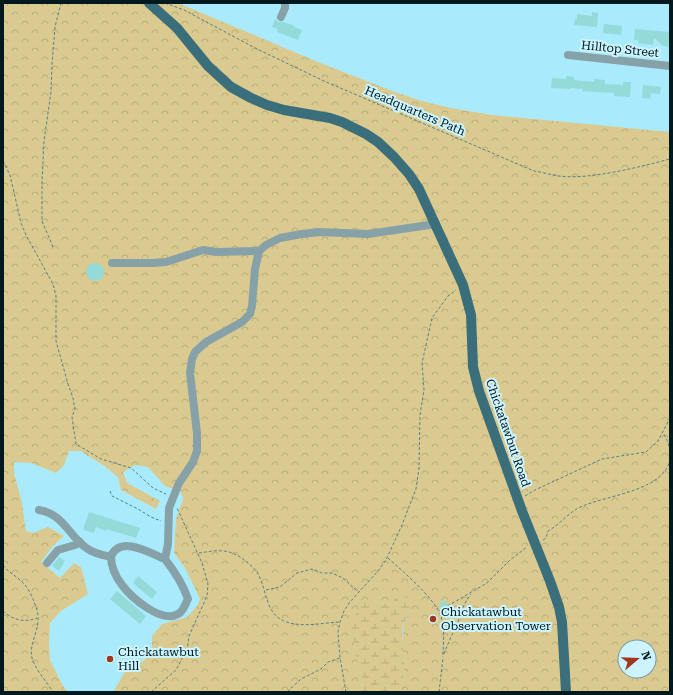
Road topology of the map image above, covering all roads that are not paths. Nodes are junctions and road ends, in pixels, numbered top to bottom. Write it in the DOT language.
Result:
graph roads {
  1 [pos="150,3"];
  2 [pos="285,3"];
  3 [pos="281,18"];
  4 [pos="568,55"];
  5 [pos="670,66"];
  6 [pos="436,224"];
  7 [pos="259,251"];
  8 [pos="112,264"];
  9 [pos="39,510"];
  10 [pos="80,542"];
  11 [pos="111,557"];
  12 [pos="165,559"];
  13 [pos="47,563"];
  14 [pos="566,692"];
  1 -- 6 [label="main road, Chickatawbut Road"];
  2 -- 3 [label="street"];
  4 -- 5 [label="street, Hilltop Street"];
  6 -- 7 [label="street"];
  6 -- 14 [label="main road, Chickatawbut Road"];
  7 -- 8 [label="street"];
  7 -- 12 [label="street"];
  9 -- 10 [label="street"];
  10 -- 11 [label="street"];
  10 -- 13 [label="street"];
  11 -- 12 [label="street"];
  11 -- 12 [label="street"];
}
